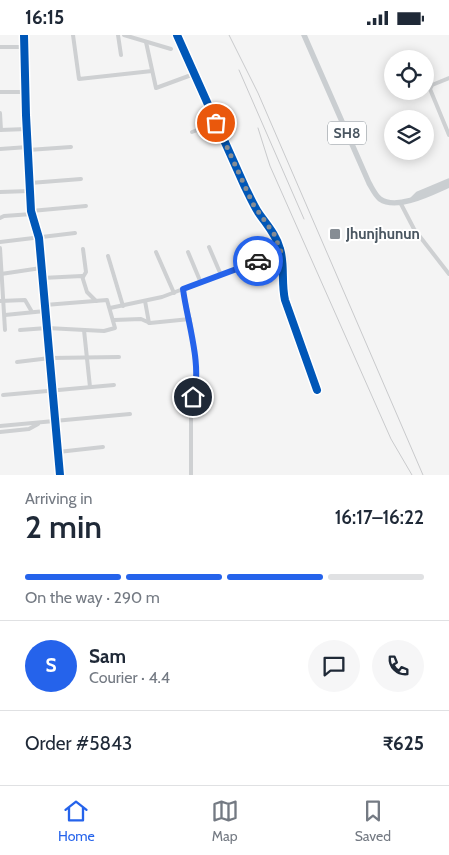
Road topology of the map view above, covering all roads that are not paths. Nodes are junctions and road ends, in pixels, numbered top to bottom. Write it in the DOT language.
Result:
graph roads {
  1 [pos="24,35"];
  2 [pos="73,35"];
  3 [pos="118,35"];
  4 [pos="124,35"];
  5 [pos="177,35"];
  6 [pos="304,35"];
  7 [pos="146,42"];
  8 [pos="0,47"];
  9 [pos="25,47"];
  10 [pos="171,49"];
  11 [pos="122,55"];
  12 [pos="152,71"];
  13 [pos="194,74"];
  14 [pos="449,78"];
  15 [pos="0,92"];
  16 [pos="25,92"];
  17 [pos="0,113"];
  18 [pos="216,123"];
  19 [pos="26,129"];
  20 [pos="0,130"];
  21 [pos="192,132"];
  22 [pos="449,135"];
  23 [pos="72,147"];
  24 [pos="0,149"];
  25 [pos="28,149"];
  26 [pos="80,179"];
  27 [pos="449,181"];
  28 [pos="30,183"];
  29 [pos="449,185"];
  30 [pos="30,191"];
  31 [pos="0,192"];
  32 [pos="413,199"];
  33 [pos="400,202"];
  34 [pos="86,206"];
  35 [pos="32,213"];
  36 [pos="0,218"];
  37 [pos="75,233"];
  38 [pos="39,238"];
  39 [pos="0,242"];
  40 [pos="209,247"];
  41 [pos="0,248"];
  42 [pos="83,249"];
  43 [pos="156,252"];
  44 [pos="188,252"];
  45 [pos="281,252"];
  46 [pos="108,256"];
  47 [pos="41,269"];
  48 [pos="1,273"];
  49 [pos="449,274"];
  50 [pos="221,275"];
  51 [pos="83,277"];
  52 [pos="42,279"];
  53 [pos="201,283"];
  54 [pos="183,289"];
  55 [pos="174,293"];
  56 [pos="2,301"];
  57 [pos="96,301"];
  58 [pos="145,301"];
  59 [pos="45,305"];
  60 [pos="123,306"];
  61 [pos="110,308"];
  62 [pos="46,311"];
  63 [pos="32,312"];
  64 [pos="5,315"];
  65 [pos="190,319"];
  66 [pos="114,320"];
  67 [pos="149,323"];
  68 [pos="47,328"];
  69 [pos="5,330"];
  70 [pos="20,330"];
  71 [pos="84,330"];
  72 [pos="87,357"];
  73 [pos="119,357"];
  74 [pos="50,358"];
  75 [pos="17,361"];
  76 [pos="114,385"];
  77 [pos="90,387"];
  78 [pos="53,390"];
  79 [pos="317,390"];
  80 [pos="3,395"];
  81 [pos="130,414"];
  82 [pos="56,422"];
  83 [pos="40,423"];
  84 [pos="0,426"];
  85 [pos="6,426"];
  86 [pos="17,431"];
  87 [pos="0,432"];
  88 [pos="104,447"];
  89 [pos="58,452"];
  90 [pos="60,475"];
  91 [pos="191,475"];
  1 -- 9 [label="street"];
  2 -- 12 [label="street"];
  3 -- 11 [label="street"];
  4 -- 7 [label="street"];
  5 -- 13 [label="street"];
  6 -- 33 [label="main road, SH8"];
  7 -- 10 [label="street"];
  7 -- 12 [label="street"];
  8 -- 9 [label="street"];
  9 -- 16 [label="street"];
  12 -- 13 [label="street"];
  13 -- 18 [label="street"];
  14 -- 22 [label="street"];
  15 -- 16 [label="street"];
  16 -- 19 [label="street"];
  17 -- 20 [label="street"];
  18 -- 21 [label="street"];
  18 -- 45 [label="street"];
  19 -- 20 [label="street"];
  19 -- 25 [label="street"];
  23 -- 25 [label="street"];
  24 -- 25 [label="street"];
  25 -- 28 [label="street"];
  26 -- 28 [label="street"];
  27 -- 32 [label="main road, SH8"];
  28 -- 30 [label="street"];
  29 -- 32 [label="main road, SH8"];
  30 -- 31 [label="street"];
  30 -- 35 [label="street"];
  32 -- 33 [label="main road, SH8"];
  33 -- 49 [label="street"];
  34 -- 35 [label="street"];
  35 -- 36 [label="street"];
  35 -- 38 [label="street"];
  37 -- 38 [label="street"];
  38 -- 39 [label="street"];
  38 -- 47 [label="street"];
  40 -- 50 [label="street"];
  41 -- 48 [label="street"];
  42 -- 51 [label="street"];
  43 -- 55 [label="street"];
  44 -- 53 [label="street"];
  45 -- 50 [label="street"];
  45 -- 79 [label="street"];
  46 -- 60 [label="street"];
  47 -- 48 [label="street"];
  47 -- 52 [label="street"];
  48 -- 56 [label="street"];
  50 -- 53 [label="street"];
  51 -- 52 [label="street"];
  51 -- 57 [label="street"];
  52 -- 59 [label="street"];
  53 -- 54 [label="street"];
  54 -- 55 [label="street"];
  54 -- 65 [label="street"];
  55 -- 58 [label="street"];
  56 -- 63 [label="street"];
  56 -- 64 [label="street"];
  57 -- 59 [label="street"];
  57 -- 61 [label="street"];
  58 -- 60 [label="street"];
  58 -- 67 [label="street"];
  59 -- 62 [label="street"];
  60 -- 61 [label="street"];
  61 -- 66 [label="street"];
  62 -- 63 [label="street"];
  62 -- 68 [label="street"];
  63 -- 64 [label="street"];
  64 -- 69 [label="street"];
  65 -- 67 [label="street"];
  65 -- 91 [label="street"];
  66 -- 67 [label="street"];
  66 -- 71 [label="street"];
  68 -- 70 [label="street"];
  68 -- 71 [label="street"];
  68 -- 74 [label="street"];
  71 -- 72 [label="street"];
  72 -- 73 [label="street"];
  72 -- 74 [label="street"];
  72 -- 77 [label="street"];
  74 -- 75 [label="street"];
  74 -- 78 [label="street"];
  76 -- 77 [label="street"];
  77 -- 78 [label="street"];
  78 -- 80 [label="street"];
  78 -- 82 [label="street"];
  81 -- 82 [label="street"];
  82 -- 83 [label="street"];
  82 -- 89 [label="street"];
  83 -- 85 [label="street"];
  83 -- 86 [label="street"];
  84 -- 85 [label="street"];
  85 -- 86 [label="street"];
  86 -- 87 [label="street"];
  88 -- 89 [label="street"];
  89 -- 90 [label="street"];
}
